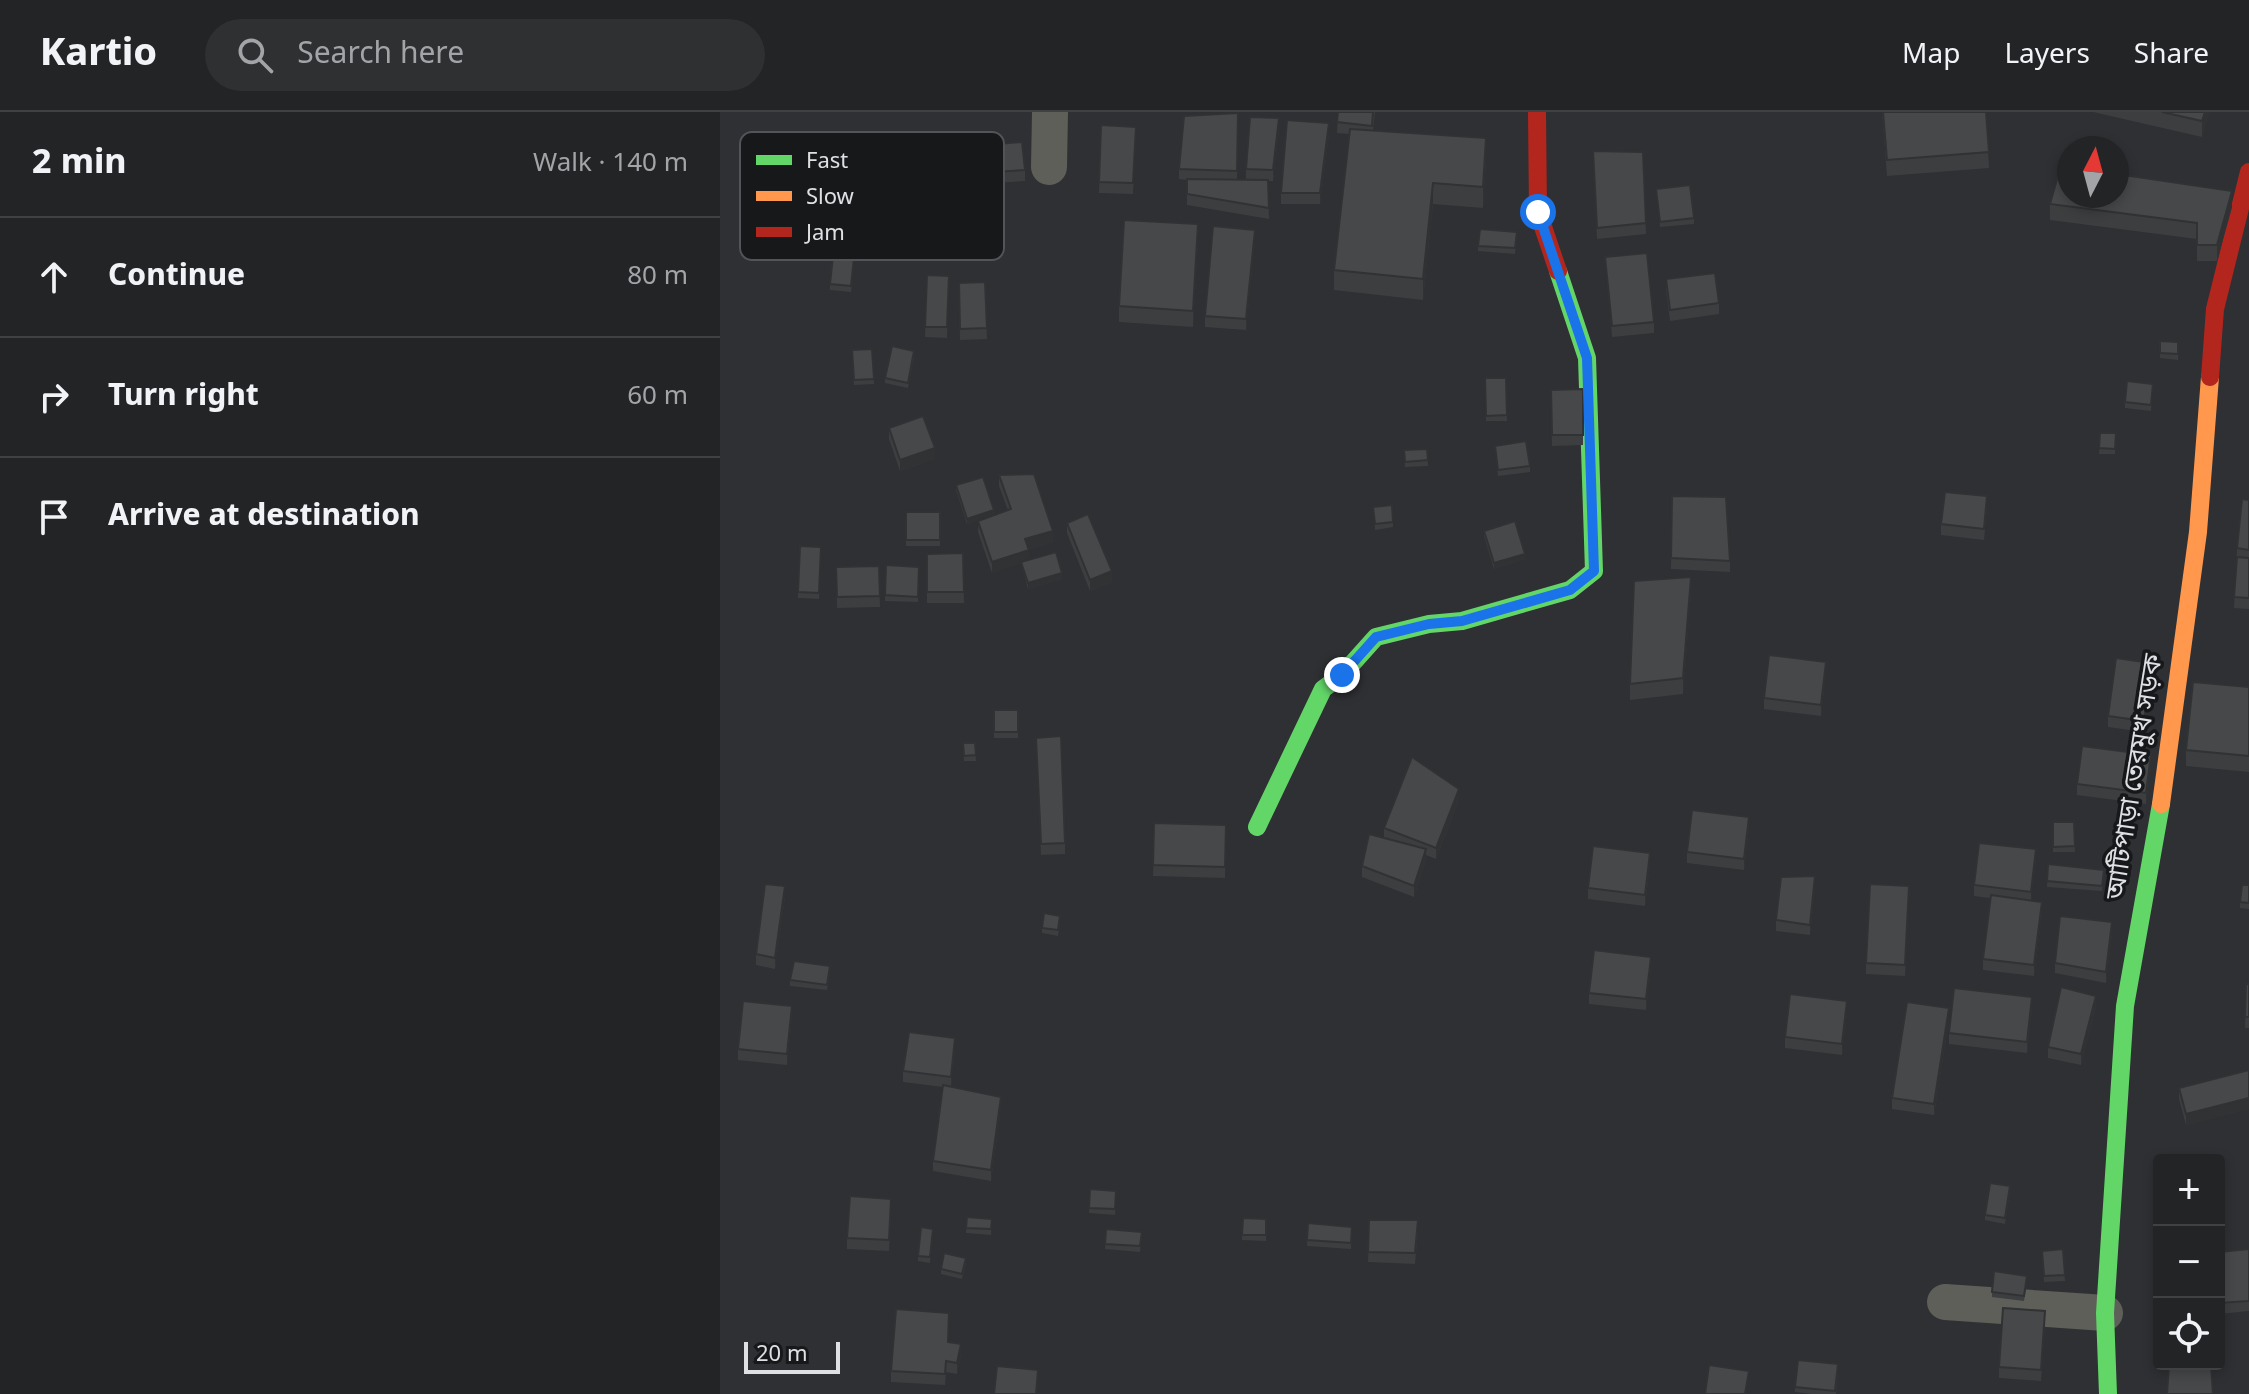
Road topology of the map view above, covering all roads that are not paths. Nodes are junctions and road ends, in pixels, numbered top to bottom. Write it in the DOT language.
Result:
graph roads {
  1 [pos="1050,112"];
  2 [pos="1537,112"];
  3 [pos="1049,167"];
  4 [pos="2249,172"];
  5 [pos="1257,827"];
  6 [pos="1945,1302"];
  7 [pos="2105,1313"];
  8 [pos="2108,1394"];
  1 -- 3 [label="street"];
  2 -- 5 [label="street"];
  4 -- 7 [label="street, আটিপাড়া তেরমুখ সড়ক"];
  6 -- 7 [label="street"];
  7 -- 8 [label="street, আটিপাড়া তেরমুখ সড়ক"];
}
